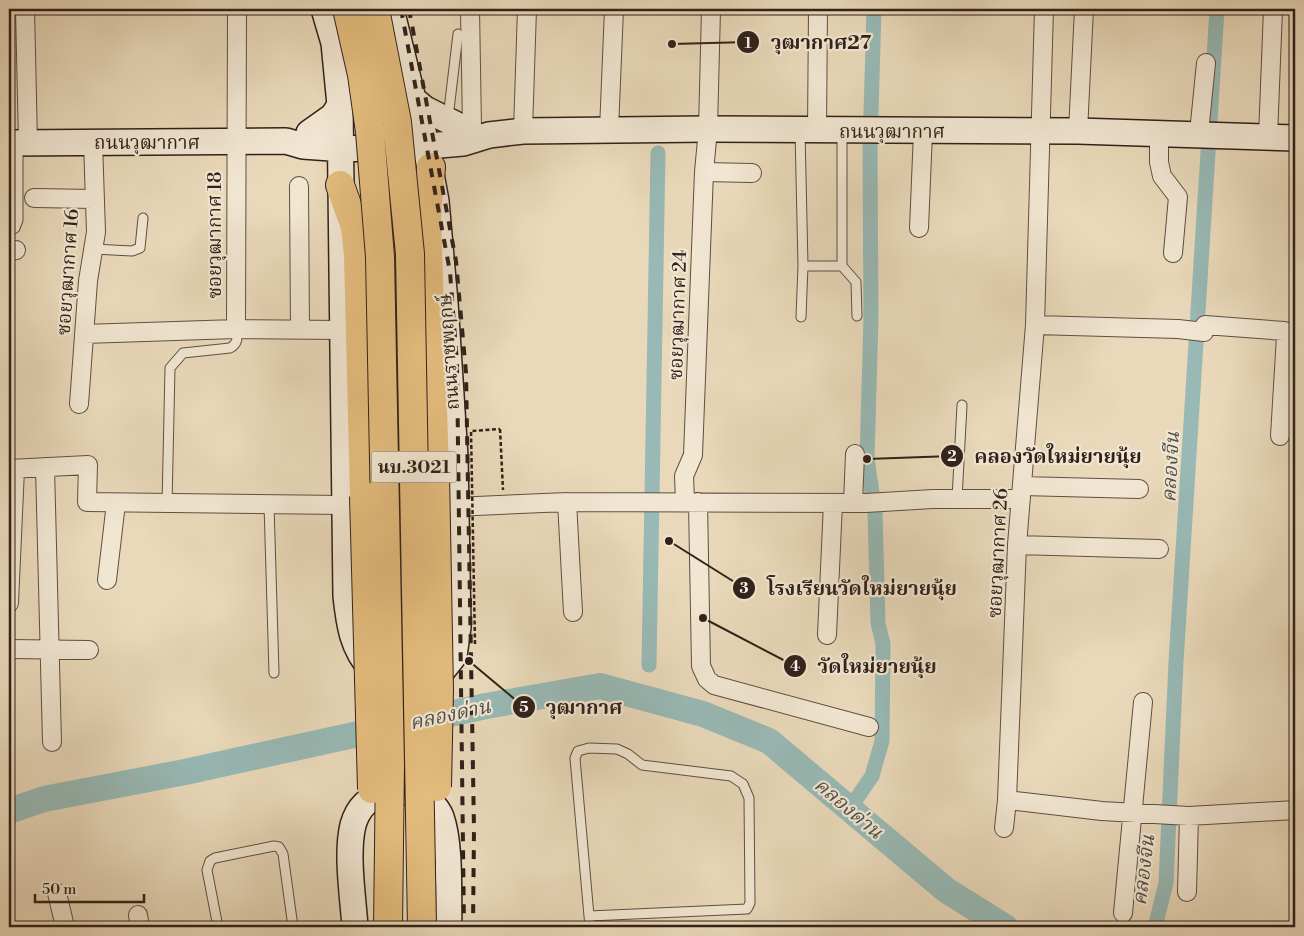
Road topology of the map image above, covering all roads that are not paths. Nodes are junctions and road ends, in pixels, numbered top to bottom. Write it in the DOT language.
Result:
graph roads {
  1 [pos="237,9"];
  2 [pos="324,9"];
  3 [pos="347,9"];
  4 [pos="375,9"];
  5 [pos="391,9"];
  6 [pos="470,9"];
  7 [pos="526,9"];
  8 [pos="614,9"];
  9 [pos="711,9"];
  10 [pos="818,9"];
  11 [pos="1044,9"];
  12 [pos="1084,9"];
  13 [pos="1273,9"];
  14 [pos="20,13"];
  15 [pos="458,34"];
  16 [pos="1206,63"];
  17 [pos="413,99"];
  18 [pos="340,105"];
  19 [pos="708,129"];
  20 [pos="609,130"];
  21 [pos="809,130"];
  22 [pos="466,131"];
  23 [pos="859,131"];
  24 [pos="1041,131"];
  25 [pos="1078,131"];
  26 [pos="523,132"];
  27 [pos="923,132"];
  28 [pos="1159,133"];
  29 [pos="1205,134"];
  30 [pos="1268,137"];
  31 [pos="1295,138"];
  32 [pos="299,140"];
  33 [pos="339,140"];
  34 [pos="235,141"];
  35 [pos="93,142"];
  36 [pos="18,143"];
  37 [pos="427,148"];
  38 [pos="704,172"];
  39 [pos="752,173"];
  40 [pos="340,185"];
  41 [pos="299,186"];
  42 [pos="94,199"];
  43 [pos="20,201"];
  44 [pos="143,218"];
  45 [pos="919,228"];
  46 [pos="9,232"];
  47 [pos="93,249"];
  48 [pos="1174,254"];
  49 [pos="803,266"];
  50 [pos="842,266"];
  51 [pos="857,316"];
  52 [pos="801,317"];
  53 [pos="1035,325"];
  54 [pos="236,329"];
  55 [pos="300,330"];
  56 [pos="341,330"];
  57 [pos="84,334"];
  58 [pos="79,404"];
  59 [pos="962,405"];
  60 [pos="1280,436"];
  61 [pos="855,454"];
  62 [pos="45,467"];
  63 [pos="12,469"];
  64 [pos="1139,489"];
  65 [pos="1021,493"];
  66 [pos="957,499"];
  67 [pos="354,500"];
  68 [pos="567,502"];
  69 [pos="691,502"];
  70 [pos="833,502"];
  71 [pos="866,502"];
  72 [pos="116,503"];
  73 [pos="167,504"];
  74 [pos="269,504"];
  75 [pos="454,506"];
  76 [pos="1018,545"];
  77 [pos="1159,549"];
  78 [pos="107,580"];
  79 [pos="9,603"];
  80 [pos="573,612"];
  81 [pos="827,635"];
  82 [pos="9,649"];
  83 [pos="49,650"];
  84 [pos="89,650"];
  85 [pos="274,673"];
  86 [pos="1143,702"];
  87 [pos="869,727"];
  88 [pos="52,742"];
  89 [pos="1007,800"];
  90 [pos="1295,810"];
  91 [pos="1134,813"];
  92 [pos="1173,815"];
  93 [pos="1004,828"];
  94 [pos="1187,892"];
  95 [pos="57,893"];
  96 [pos="1123,913"];
  97 [pos="589,916"];
  98 [pos="65,927"];
  99 [pos="218,927"];
  100 [pos="293,927"];
  101 [pos="355,927"];
  102 [pos="387,927"];
  103 [pos="422,927"];
  104 [pos="448,927"];
  105 [pos="590,927"];
  1 -- 34 [label="street, ซอยวุฒากาศ 18"];
  2 -- 18 [label="main road, ถนนราชพฤกษ์ / นบ.3021"];
  3 -- 102 [label="main road, นบ.3021, bridge"];
  4 -- 103 [label="main road, ถนนราชพฤกษ์ / นบ.3021, bridge"];
  5 -- 17 [label="main road, ถนนราชพฤกษ์"];
  6 -- 22 [label="street"];
  7 -- 26 [label="street"];
  8 -- 20 [label="street"];
  9 -- 19 [label="street, ซอยวุฒากาศ 24"];
  10 -- 21 [label="street"];
  11 -- 24 [label="street, ซอยวุฒากาศ 26"];
  12 -- 25 [label="street"];
  13 -- 30 [label="street"];
  14 -- 36 [label="street"];
  15 -- 22 [label="lane"];
  16 -- 29 [label="street"];
  17 -- 22 [label="main road"];
  17 -- 37 [label="main road, ถนนราชพฤกษ์"];
  18 -- 32 [label="main road"];
  18 -- 33 [label="main road, ถนนราชพฤกษ์ / นบ.3021"];
  19 -- 20 [label="main road, ถนนวุฒากาศ"];
  19 -- 21 [label="main road, ถนนวุฒากาศ"];
  19 -- 38 [label="street, ซอยวุฒากาศ 24"];
  20 -- 26 [label="main road, ถนนวุฒากาศ"];
  21 -- 23 [label="main road, ถนนวุฒากาศ"];
  21 -- 49 [label="lane"];
  22 -- 26 [label="main road, ถนนวุฒากาศ"];
  22 -- 37 [label="main road, ถนนวุฒากาศ"];
  22 -- 37 [label="main road"];
  23 -- 27 [label="main road, ถนนวุฒากาศ"];
  23 -- 50 [label="lane"];
  24 -- 25 [label="main road, ถนนวุฒากาศ"];
  24 -- 27 [label="main road, ถนนวุฒากาศ"];
  24 -- 53 [label="street, ซอยวุฒากาศ 26"];
  25 -- 28 [label="main road, ถนนวุฒากาศ"];
  27 -- 45 [label="street"];
  28 -- 29 [label="main road, ถนนวุฒากาศ"];
  28 -- 48 [label="street"];
  29 -- 30 [label="main road, ถนนวุฒากาศ"];
  30 -- 31 [label="main road, ถนนวุฒากาศ"];
  32 -- 33 [label="main road, ถนนวุฒากาศ"];
  32 -- 34 [label="main road, ถนนวุฒากาศ"];
  32 -- 40 [label="main road"];
  33 -- 37 [label="main road, ถนนวุฒากาศ"];
  33 -- 40 [label="main road, ถนนราชพฤกษ์ / นบ.3021"];
  34 -- 35 [label="main road, ถนนวุฒากาศ"];
  34 -- 54 [label="street, ซอยวุฒากาศ 18"];
  35 -- 36 [label="main road, ถนนวุฒากาศ"];
  35 -- 42 [label="street, ซอยวุฒากาศ 16"];
  36 -- 43 [label="lane"];
  37 -- 75 [label="main road, ถนนราชพฤกษ์ / นบ.3021"];
  37 -- 103 [label="main road, bridge"];
  38 -- 39 [label="street"];
  38 -- 69 [label="street, ซอยวุฒากาศ 24"];
  40 -- 56 [label="main road, ถนนราชพฤกษ์ / นบ.3021"];
  40 -- 67 [label="main road"];
  41 -- 55 [label="street"];
  42 -- 43 [label="street"];
  42 -- 47 [label="street, ซอยวุฒากาศ 16"];
  43 -- 46 [label="lane"];
  44 -- 47 [label="lane"];
  47 -- 57 [label="street, ซอยวุฒากาศ 16"];
  49 -- 50 [label="lane"];
  49 -- 52 [label="lane"];
  50 -- 51 [label="lane"];
  53 -- 60 [label="street"];
  53 -- 65 [label="street, ซอยวุฒากาศ 26"];
  54 -- 55 [label="street"];
  54 -- 57 [label="street"];
  54 -- 73 [label="lane"];
  55 -- 56 [label="street"];
  56 -- 67 [label="main road, ถนนราชพฤกษ์ / นบ.3021"];
  57 -- 58 [label="street, ซอยวุฒากาศ 16"];
  59 -- 66 [label="lane"];
  61 -- 71 [label="street"];
  62 -- 63 [label="street"];
  62 -- 72 [label="street"];
  62 -- 83 [label="street"];
  63 -- 79 [label="street"];
  64 -- 65 [label="street"];
  65 -- 66 [label="street"];
  65 -- 76 [label="street, ซอยวุฒากาศ 26"];
  66 -- 71 [label="street"];
  67 -- 74 [label="street"];
  67 -- 75 [label="main road, ถนนราชพฤกษ์ / นบ.3021"];
  67 -- 102 [label="main road, bridge"];
  68 -- 69 [label="street"];
  68 -- 75 [label="street"];
  68 -- 80 [label="street"];
  69 -- 70 [label="street"];
  69 -- 87 [label="street, ซอยวุฒากาศ 24"];
  70 -- 71 [label="street"];
  70 -- 81 [label="street"];
  72 -- 73 [label="street"];
  72 -- 78 [label="street"];
  73 -- 74 [label="street"];
  74 -- 85 [label="lane"];
  76 -- 77 [label="street"];
  76 -- 89 [label="street, ซอยวุฒากาศ 26"];
  82 -- 83 [label="street"];
  83 -- 84 [label="street"];
  83 -- 88 [label="street"];
  86 -- 91 [label="street"];
  89 -- 91 [label="street"];
  89 -- 93 [label="street, ซอยวุฒากาศ 26"];
  90 -- 92 [label="street"];
  91 -- 92 [label="street"];
  91 -- 96 [label="street"];
  92 -- 94 [label="street"];
  95 -- 98 [label="street"];
  97 -- 97 [label="lane"];
  97 -- 105 [label="lane"];
  99 -- 100 [label="lane"];
  101 -- 104 [label="main road"];
}
